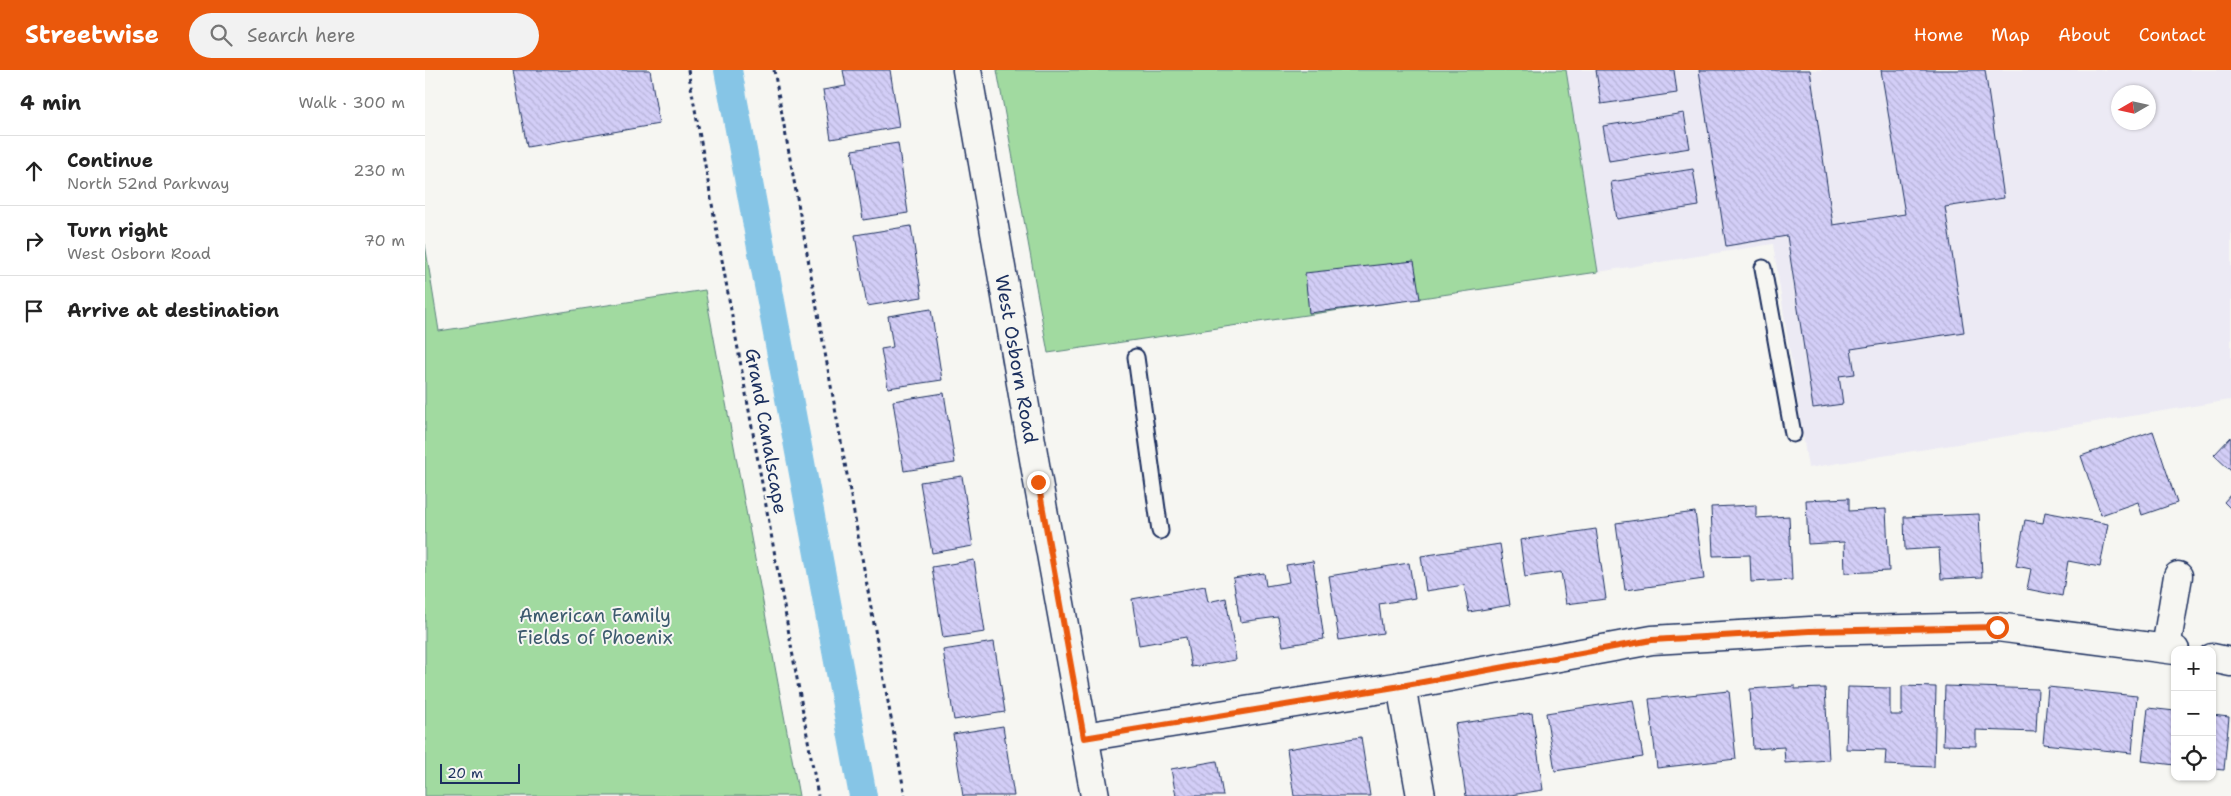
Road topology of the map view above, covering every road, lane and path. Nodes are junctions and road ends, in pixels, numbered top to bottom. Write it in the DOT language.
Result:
graph roads {
  1 [pos="688,70"];
  2 [pos="774,70"];
  3 [pos="967,70"];
  4 [pos="1763,268"];
  5 [pos="1136,357"];
  6 [pos="1793,434"];
  7 [pos="1160,532"];
  8 [pos="2178,576"];
  9 [pos="2170,649"];
  10 [pos="2216,659"];
  11 [pos="2231,662"];
  12 [pos="1401,686"];
  13 [pos="1084,738"];
  14 [pos="818,796"];
  15 [pos="905,796"];
  16 [pos="1095,796"];
  17 [pos="1421,796"];
  1 -- 14 [label="path, Grand Canalscape"];
  2 -- 15 [label="path"];
  3 -- 13 [label="street, West Osborn Road"];
  4 -- 6 [label="lane"];
  5 -- 7 [label="lane"];
  8 -- 9 [label="street"];
  9 -- 12 [label="street"];
  10 -- 11 [label="street"];
  12 -- 13 [label="street"];
  12 -- 17 [label="street"];
  13 -- 16 [label="street, West Osborn Road"];
}
